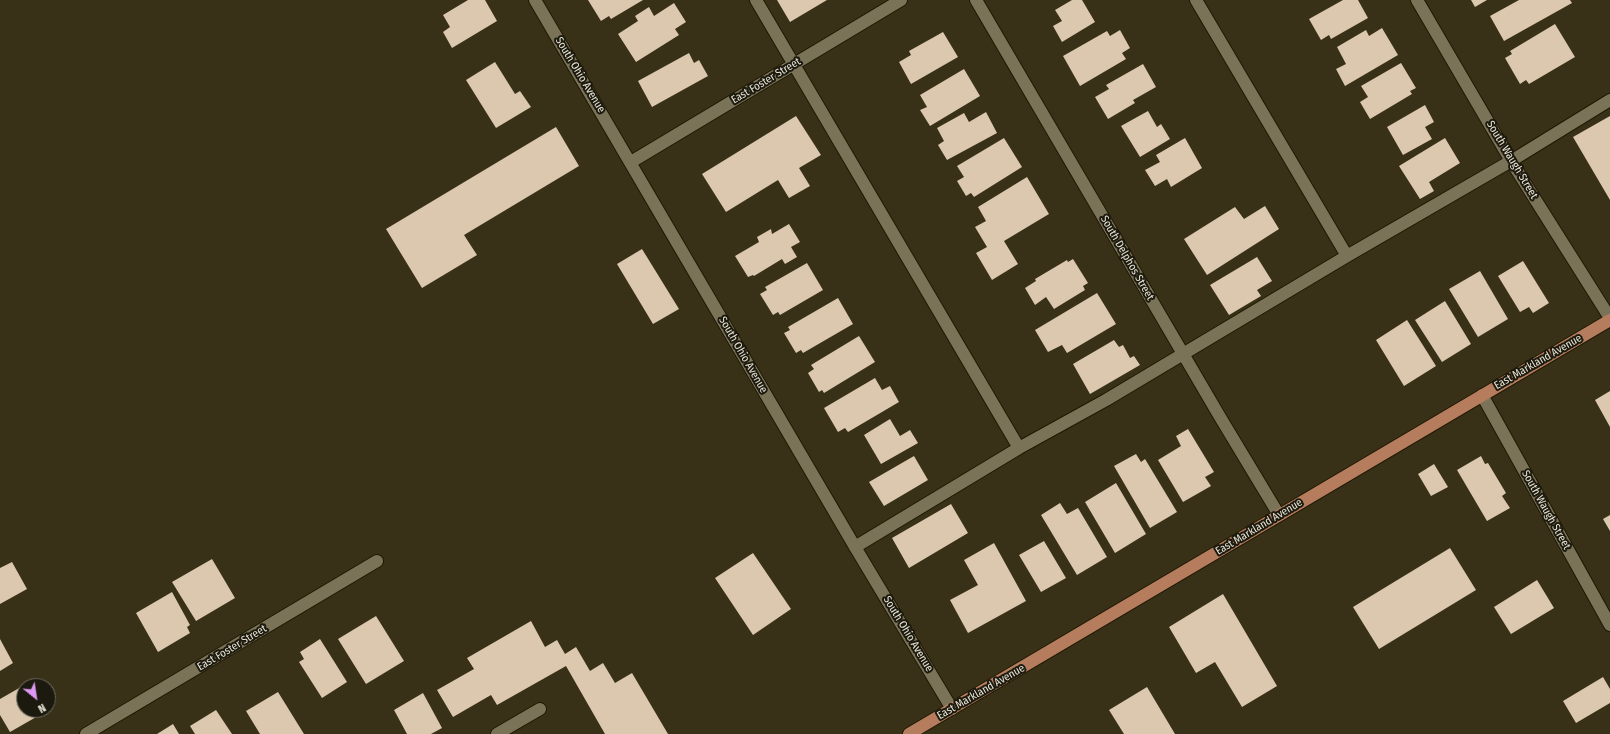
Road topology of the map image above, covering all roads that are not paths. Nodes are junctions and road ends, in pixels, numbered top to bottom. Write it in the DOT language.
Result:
graph roads {
  1 [pos="535,0"];
  2 [pos="756,0"];
  3 [pos="901,0"];
  4 [pos="976,0"];
  5 [pos="1196,0"];
  6 [pos="1417,0"];
  7 [pos="794,65"];
  8 [pos="1610,100"];
  9 [pos="1511,161"];
  10 [pos="631,162"];
  11 [pos="1347,256"];
  12 [pos="1610,319"];
  13 [pos="1183,353"];
  14 [pos="1482,395"];
  15 [pos="1019,448"];
  16 [pos="1280,515"];
  17 [pos="855,547"];
  18 [pos="377,561"];
  19 [pos="1610,625"];
  20 [pos="540,708"];
  21 [pos="952,709"];
  22 [pos="86,734"];
  23 [pos="497,734"];
  24 [pos="909,734"];
  1 -- 10 [label="street, South Ohio Avenue"];
  2 -- 7 [label="street"];
  3 -- 7 [label="street, East Foster Street"];
  4 -- 13 [label="street, South Delphos Street"];
  5 -- 11 [label="street"];
  6 -- 9 [label="street, South Waugh Street"];
  7 -- 10 [label="street, East Foster Street"];
  7 -- 15 [label="street"];
  8 -- 9 [label="street"];
  9 -- 11 [label="street"];
  9 -- 12 [label="street, South Waugh Street"];
  10 -- 17 [label="street, South Ohio Avenue"];
  11 -- 13 [label="street"];
  12 -- 14 [label="main road, East Markland Avenue"];
  13 -- 15 [label="street"];
  13 -- 16 [label="street, South Delphos Street"];
  14 -- 16 [label="main road, East Markland Avenue"];
  14 -- 19 [label="street, South Waugh Street"];
  15 -- 17 [label="street"];
  16 -- 21 [label="main road, East Markland Avenue"];
  17 -- 21 [label="street, South Ohio Avenue"];
  18 -- 22 [label="street, East Foster Street"];
  20 -- 23 [label="street"];
  21 -- 24 [label="main road, East Markland Avenue"];
}
